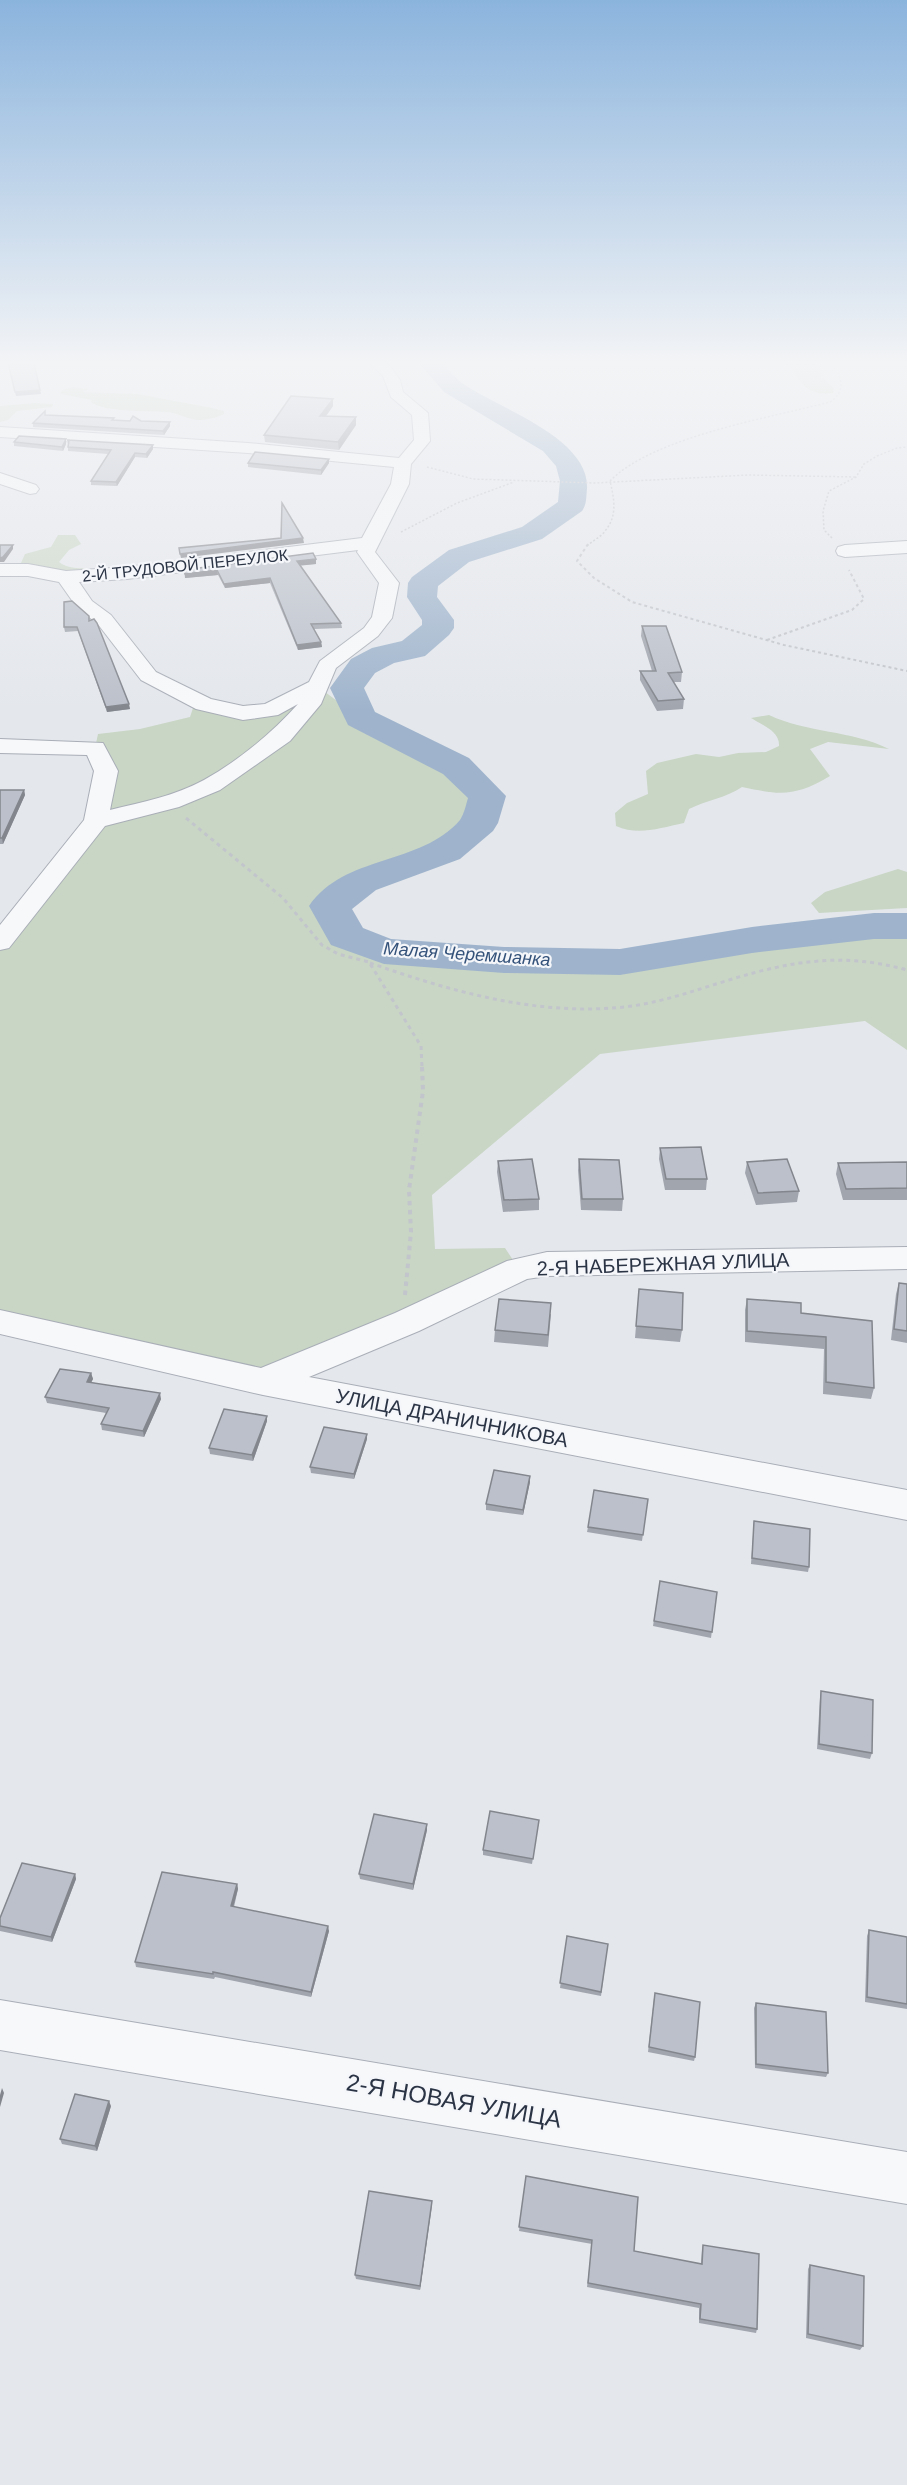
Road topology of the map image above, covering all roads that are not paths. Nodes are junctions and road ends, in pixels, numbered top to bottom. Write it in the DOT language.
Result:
graph roads {
  1 [pos="3,479"];
  2 [pos="401,479"];
  3 [pos="30,489"];
  4 [pos="369,543"];
  5 [pos="907,547"];
  6 [pos="845,551"];
  7 [pos="0,570"];
  8 [pos="66,577"];
  9 [pos="317,686"];
  10 [pos="0,746"];
  11 [pos="96,821"];
  12 [pos="0,942"];
  13 [pos="907,1258"];
  14 [pos="0,1322"];
  15 [pos="263,1382"];
  16 [pos="907,1505"];
  17 [pos="0,2025"];
  18 [pos="907,2178"];
  1 -- 3 [label="street"];
  2 -- 4 [label="street"];
  4 -- 8 [label="street, 2-Й ТРУДОВОЙ ПЕРЕУЛОК"];
  4 -- 9 [label="street"];
  5 -- 6 [label="street"];
  7 -- 8 [label="street, 2-Й ТРУДОВОЙ ПЕРЕУЛОК"];
  8 -- 9 [label="street"];
  9 -- 11 [label="street"];
  10 -- 11 [label="street"];
  11 -- 12 [label="street"];
  13 -- 15 [label="street, 2-Я НАБЕРЕЖНАЯ УЛИЦА"];
  14 -- 15 [label="street, УЛИЦА ДРАНИЧНИКОВА"];
  15 -- 16 [label="street, УЛИЦА ДРАНИЧНИКОВА"];
  17 -- 18 [label="street, 2-Я НОВАЯ УЛИЦА"];
}
